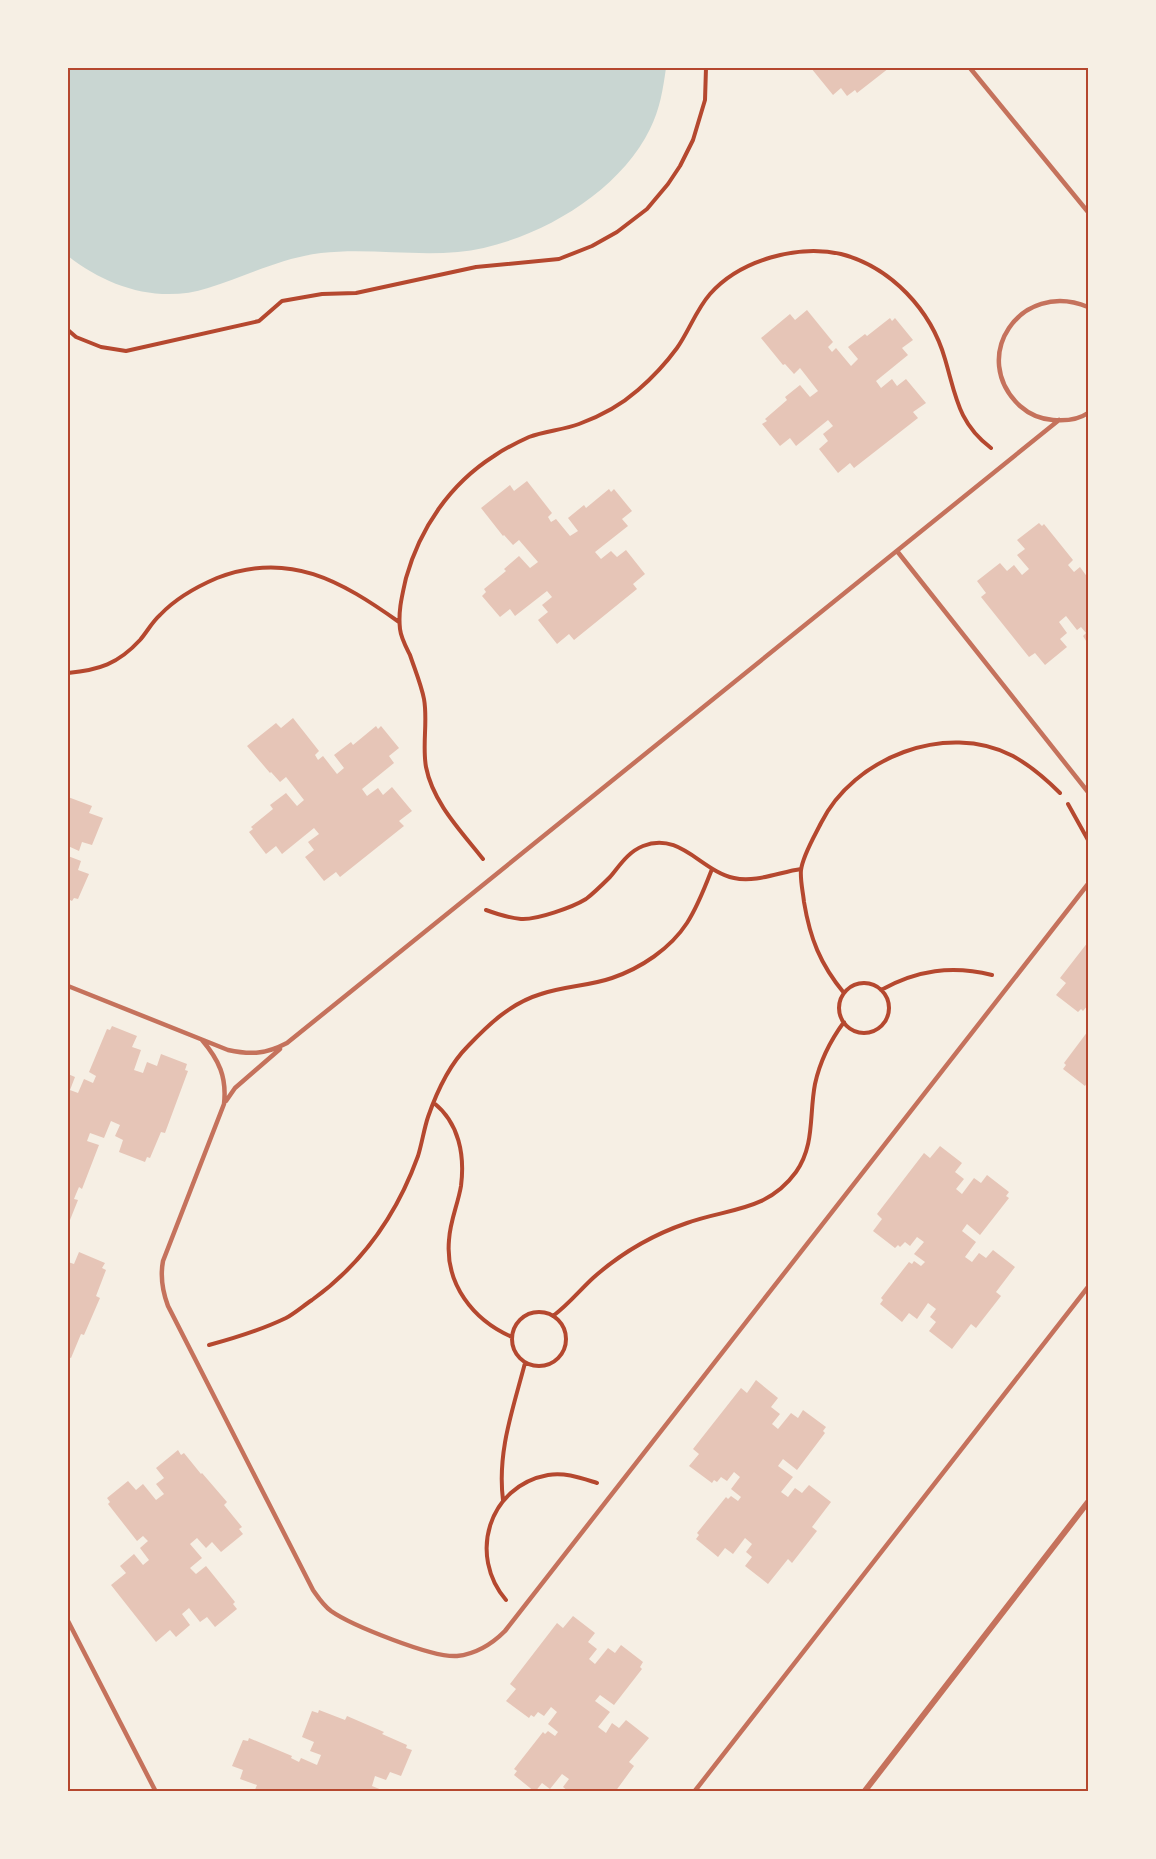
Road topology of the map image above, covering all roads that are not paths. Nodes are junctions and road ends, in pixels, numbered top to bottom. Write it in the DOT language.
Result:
graph roads {
  1 [pos="970,68"];
  2 [pos="1089,212"];
  3 [pos="1089,307"];
  4 [pos="1089,413"];
  5 [pos="1059,420"];
  6 [pos="897,551"];
  7 [pos="1089,792"];
  8 [pos="1089,884"];
  9 [pos="68,986"];
  10 [pos="202,1040"];
  11 [pos="287,1043"];
  12 [pos="224,1104"];
  13 [pos="1089,1287"];
  14 [pos="1089,1502"];
  15 [pos="68,1621"];
  16 [pos="156,1791"];
  17 [pos="694,1791"];
  18 [pos="864,1791"];
  1 -- 2 [label="lane"];
  3 -- 5 [label="lane"];
  4 -- 5 [label="lane"];
  5 -- 6 [label="lane"];
  6 -- 7 [label="lane"];
  6 -- 11 [label="lane"];
  8 -- 12 [label="lane"];
  9 -- 10 [label="lane"];
  10 -- 11 [label="lane"];
  10 -- 12 [label="lane"];
  11 -- 12 [label="lane"];
  13 -- 17 [label="lane"];
  14 -- 18 [label="street"];
  15 -- 16 [label="lane"];
}
